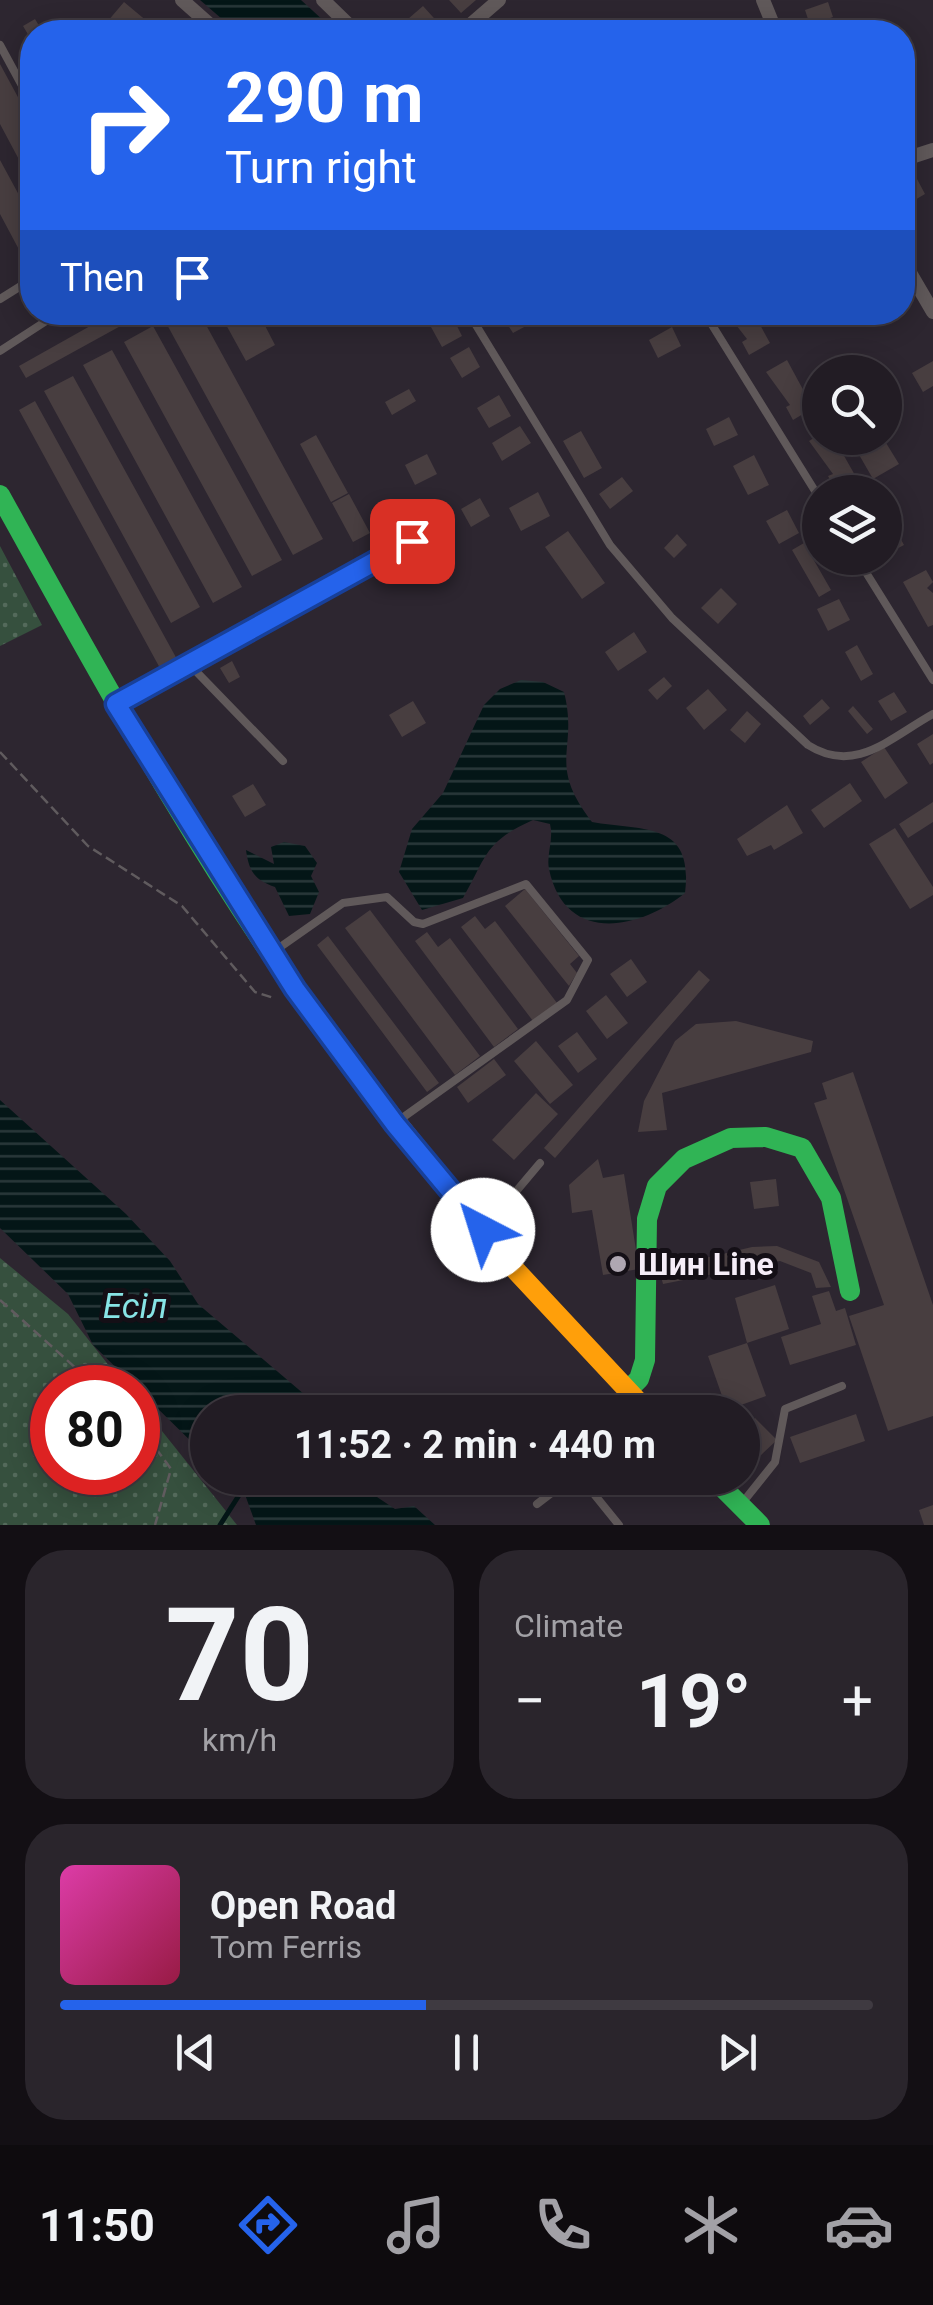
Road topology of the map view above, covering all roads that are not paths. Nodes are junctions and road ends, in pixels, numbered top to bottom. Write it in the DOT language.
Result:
graph roads {
  1 [pos="182,0"];
  2 [pos="323,0"];
  3 [pos="498,0"];
  4 [pos="204,20"];
  5 [pos="344,20"];
  6 [pos="476,20"];
  7 [pos="0,45"];
  8 [pos="20,82"];
  9 [pos="915,282"];
  10 [pos="933,312"];
  11 [pos="40,325"];
  12 [pos="475,325"];
  13 [pos="712,325"];
  14 [pos="0,351"];
  15 [pos="805,475"];
  16 [pos="0,495"];
  17 [pos="412,541"];
  18 [pos="867,575"];
  19 [pos="188,663"];
  20 [pos="933,680"];
  21 [pos="116,704"];
  22 [pos="933,714"];
  23 [pos="282,760"];
  24 [pos="271,954"];
  25 [pos="395,1124"];
  26 [pos="540,1163"];
  27 [pos="483,1230"];
  28 [pos="850,1291"];
  29 [pos="842,1386"];
  30 [pos="627,1391"];
  31 [pos="625,1395"];
  32 [pos="631,1395"];
  33 [pos="549,1495"];
  34 [pos="595,1495"];
  35 [pos="730,1495"];
  36 [pos="538,1504"];
  37 [pos="740,1505"];
  38 [pos="619,1525"];
  39 [pos="760,1525"];
  1 -- 4 [label="street"];
  2 -- 5 [label="street"];
  3 -- 6 [label="street"];
  7 -- 8 [label="lane"];
  9 -- 10 [label="street"];
  11 -- 14 [label="lane"];
  12 -- 22 [label="lane"];
  13 -- 15 [label="lane"];
  16 -- 21 [label="main road"];
  17 -- 19 [label="lane"];
  18 -- 20 [label="lane"];
  19 -- 21 [label="lane"];
  19 -- 23 [label="lane"];
  21 -- 24 [label="main road"];
  24 -- 25 [label="main road"];
  24 -- 25 [label="lane"];
  25 -- 27 [label="main road"];
  26 -- 27 [label="lane"];
  27 -- 30 [label="main road"];
  28 -- 30 [label="main road"];
  29 -- 37 [label="lane"];
  30 -- 31 [label="lane"];
  30 -- 32 [label="main road"];
  33 -- 36 [label="lane"];
  34 -- 38 [label="lane"];
  35 -- 37 [label="main road"];
  37 -- 39 [label="main road"];
}
